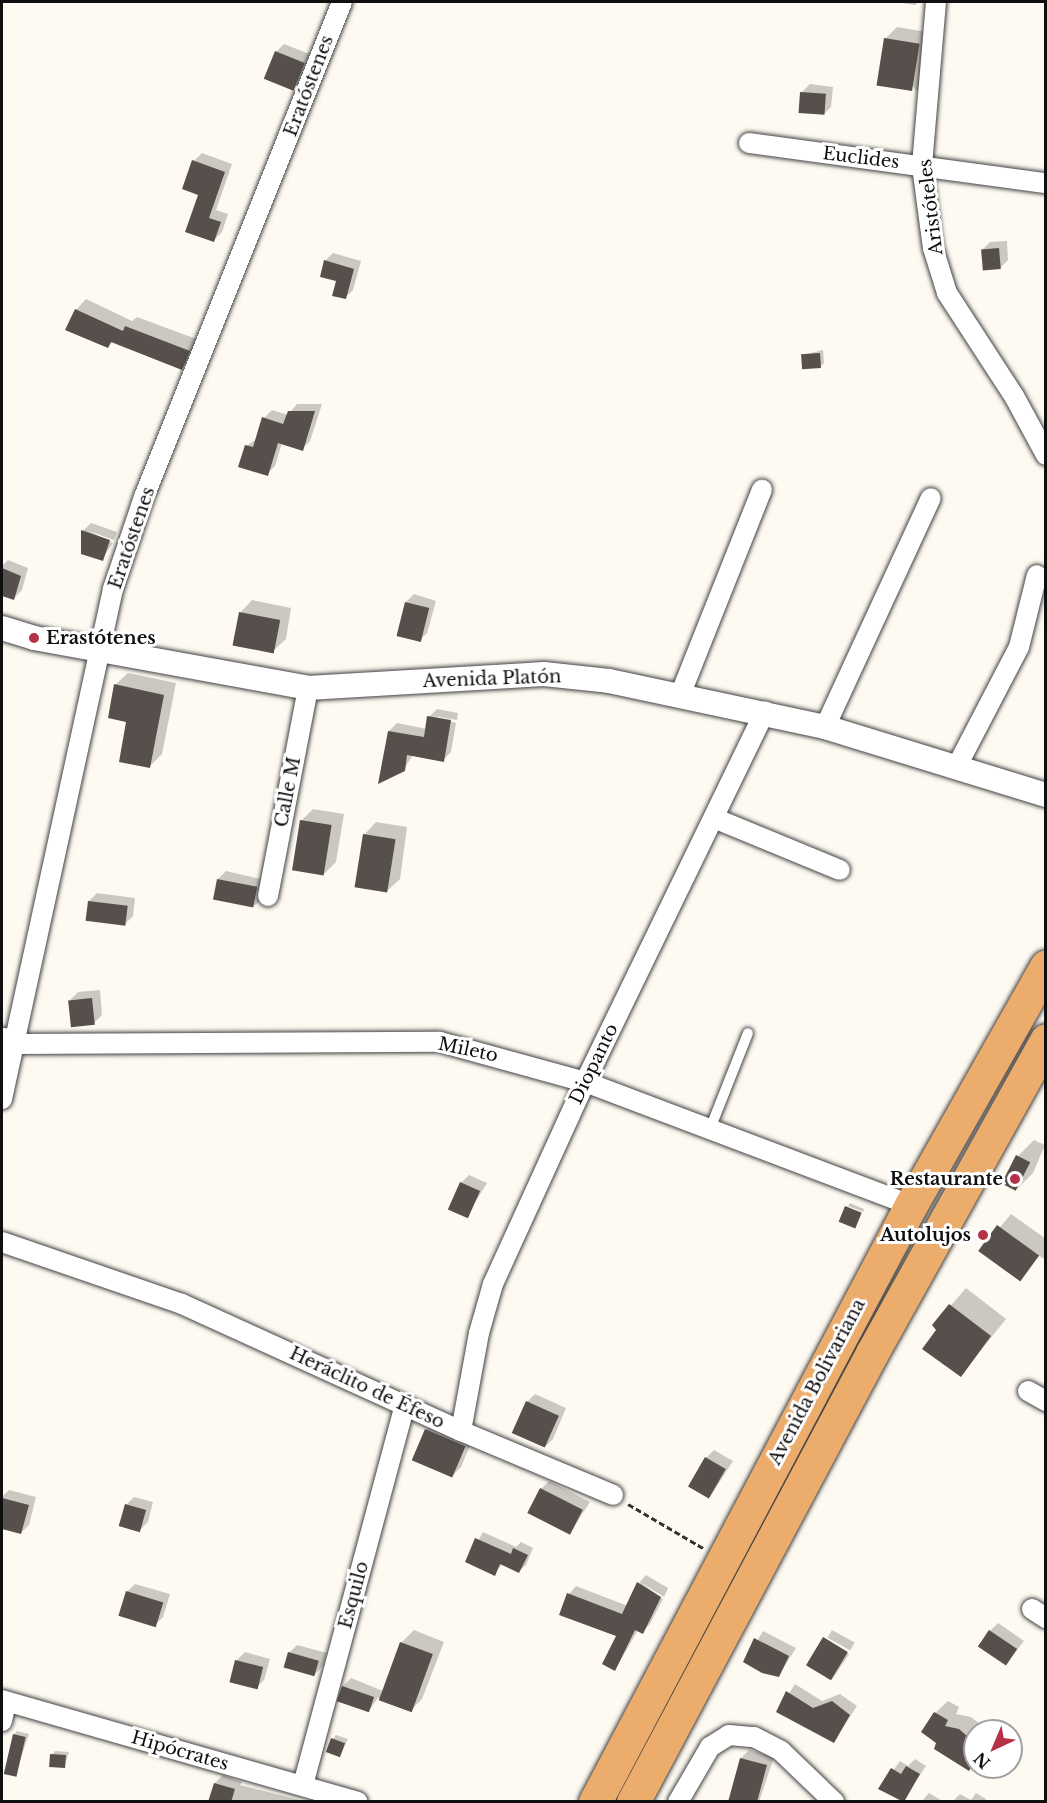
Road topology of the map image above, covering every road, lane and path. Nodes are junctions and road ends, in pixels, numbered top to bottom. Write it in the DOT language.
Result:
graph roads {
  1 [pos="342,2"];
  2 [pos="936,2"];
  3 [pos="749,143"];
  4 [pos="922,166"];
  5 [pos="1046,183"];
  6 [pos="1046,455"];
  7 [pos="762,489"];
  8 [pos="931,498"];
  9 [pos="1037,574"];
  10 [pos="2,628"];
  11 [pos="98,650"];
  12 [pos="308,688"];
  13 [pos="681,693"];
  14 [pos="765,711"];
  15 [pos="825,727"];
  16 [pos="956,768"];
  17 [pos="1046,795"];
  18 [pos="714,818"];
  19 [pos="840,870"];
  20 [pos="268,896"];
  21 [pos="1046,966"];
  22 [pos="748,1033"];
  23 [pos="8,1040"];
  24 [pos="1046,1040"];
  25 [pos="585,1082"];
  26 [pos="2,1099"];
  27 [pos="710,1129"];
  28 [pos="911,1205"];
  29 [pos="2,1242"];
  30 [pos="1028,1391"];
  31 [pos="1046,1401"];
  32 [pos="405,1405"];
  33 [pos="461,1431"];
  34 [pos="613,1495"];
  35 [pos="722,1560"];
  36 [pos="3,1708"];
  37 [pos="303,1785"];
  38 [pos="358,1802"];
  39 [pos="595,1802"];
  40 [pos="633,1802"];
  41 [pos="678,1802"];
  42 [pos="834,1802"];
  1 -- 11 [label="street, Eratóstenes"];
  2 -- 4 [label="street, Aristóteles"];
  3 -- 4 [label="street, Euclides"];
  4 -- 5 [label="street, Euclides"];
  4 -- 6 [label="street, Aristóteles"];
  7 -- 13 [label="street"];
  8 -- 15 [label="street"];
  9 -- 16 [label="street"];
  10 -- 11 [label="street, Avenida Platón"];
  11 -- 12 [label="street, Avenida Platón"];
  11 -- 23 [label="street, Eratóstenes"];
  12 -- 13 [label="street, Avenida Platón"];
  12 -- 20 [label="street, Calle M"];
  13 -- 14 [label="street, Avenida Platón"];
  14 -- 15 [label="street, Avenida Platón"];
  14 -- 18 [label="street, Diopanto"];
  15 -- 16 [label="street, Avenida Platón"];
  16 -- 17 [label="street, Avenida Platón"];
  18 -- 19 [label="street"];
  18 -- 25 [label="street, Diopanto"];
  21 -- 28 [label="highway, Avenida Bolivariana"];
  22 -- 27 [label="lane"];
  23 -- 25 [label="street, Mileto"];
  23 -- 26 [label="street, Eratóstenes"];
  24 -- 40 [label="highway, Avenida Bolivariana"];
  25 -- 27 [label="street, Mileto"];
  25 -- 33 [label="street, Diopanto"];
  27 -- 28 [label="street, Mileto"];
  28 -- 35 [label="highway, Avenida Bolivariana"];
  29 -- 32 [label="street, Heráclito de Éfeso"];
  30 -- 31 [label="street"];
  32 -- 33 [label="street, Heráclito de Éfeso"];
  32 -- 37 [label="street, Esquilo"];
  33 -- 34 [label="street, Heráclito de Éfeso"];
  34 -- 35 [label="path"];
  35 -- 39 [label="highway, Avenida Bolivariana"];
  36 -- 37 [label="street, Hipócrates"];
  37 -- 38 [label="street, Hipócrates"];
  41 -- 42 [label="street"];
}
